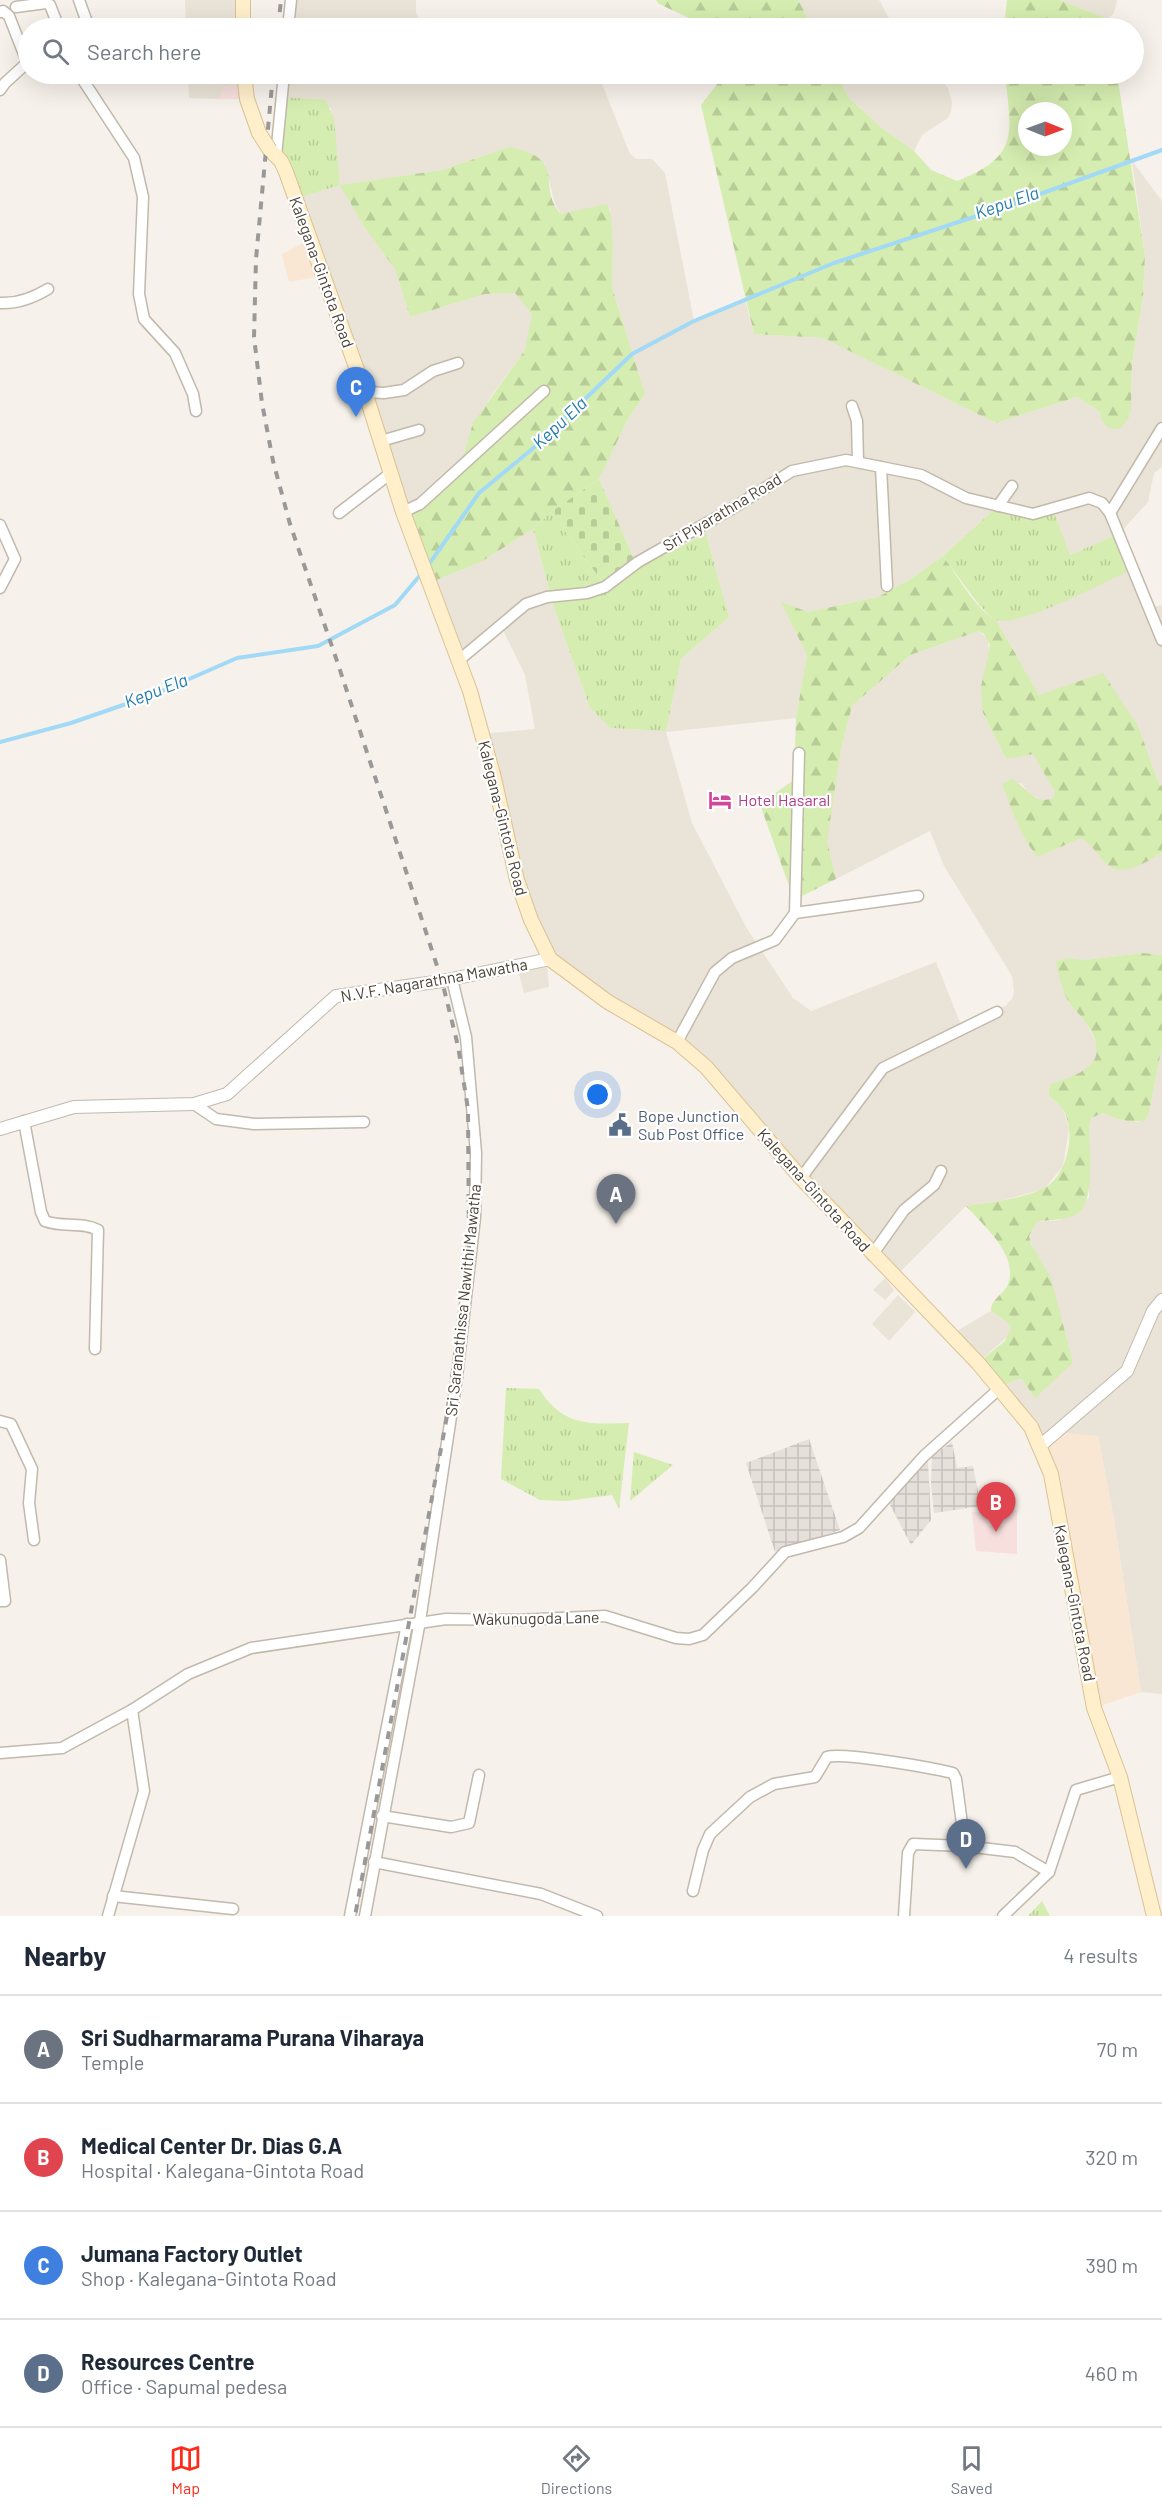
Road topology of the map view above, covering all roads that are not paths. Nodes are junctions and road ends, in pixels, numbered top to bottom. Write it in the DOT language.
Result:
graph roads {
  1 [pos="79,0"];
  2 [pos="243,0"];
  3 [pos="291,0"];
  4 [pos="16,7"];
  5 [pos="0,12"];
  6 [pos="55,18"];
  7 [pos="86,18"];
  8 [pos="243,18"];
  9 [pos="289,18"];
  10 [pos="18,38"];
  11 [pos="18,71"];
  12 [pos="86,84"];
  13 [pos="245,84"];
  14 [pos="283,84"];
  15 [pos="0,90"];
  16 [pos="273,153"];
  17 [pos="48,289"];
  18 [pos="0,303"];
  19 [pos="458,363"];
  20 [pos="544,391"];
  21 [pos="365,392"];
  22 [pos="852,406"];
  23 [pos="196,411"];
  24 [pos="1162,428"];
  25 [pos="419,430"];
  26 [pos="381,441"];
  27 [pos="858,462"];
  28 [pos="881,467"];
  29 [pos="391,472"];
  30 [pos="1012,486"];
  31 [pos="998,506"];
  32 [pos="403,512"];
  33 [pos="339,513"];
  34 [pos="1110,513"];
  35 [pos="0,525"];
  36 [pos="887,586"];
  37 [pos="0,588"];
  38 [pos="1162,640"];
  39 [pos="458,661"];
  40 [pos="799,753"];
  41 [pos="918,896"];
  42 [pos="795,913"];
  43 [pos="549,959"];
  44 [pos="452,979"];
  45 [pos="997,1012"];
  46 [pos="677,1042"];
  47 [pos="194,1104"];
  48 [pos="24,1121"];
  49 [pos="364,1122"];
  50 [pos="0,1129"];
  51 [pos="941,1171"];
  52 [pos="801,1178"];
  53 [pos="872,1254"];
  54 [pos="1162,1300"];
  55 [pos="95,1349"];
  56 [pos="999,1389"];
  57 [pos="0,1421"];
  58 [pos="1040,1446"];
  59 [pos="34,1540"];
  60 [pos="0,1560"];
  61 [pos="0,1601"];
  62 [pos="420,1621"];
  63 [pos="407,1624"];
  64 [pos="132,1710"];
  65 [pos="0,1753"];
  66 [pos="478,1775"];
  67 [pos="1120,1777"];
  68 [pos="382,1816"];
  69 [pos="965,1846"];
  70 [pos="374,1862"];
  71 [pos="1049,1872"];
  72 [pos="693,1891"];
  73 [pos="113,1896"];
  74 [pos="233,1909"];
  75 [pos="108,1916"];
  76 [pos="350,1916"];
  77 [pos="365,1916"];
  78 [pos="597,1916"];
  79 [pos="904,1916"];
  80 [pos="1003,1916"];
  81 [pos="1154,1916"];
  1 -- 7 [label="street"];
  2 -- 8 [label="main road"];
  3 -- 9 [label="street"];
  4 -- 6 [label="street"];
  5 -- 10 [label="street"];
  11 -- 15 [label="street"];
  12 -- 23 [label="street"];
  13 -- 16 [label="main road, Kalegana-Gintota Road, bridge"];
  14 -- 16 [label="street"];
  16 -- 21 [label="main road, Kalegana-Gintota Road"];
  17 -- 18 [label="street"];
  19 -- 21 [label="street"];
  20 -- 32 [label="street"];
  21 -- 26 [label="main road, Kalegana-Gintota Road"];
  22 -- 27 [label="street"];
  24 -- 34 [label="street"];
  25 -- 26 [label="street"];
  26 -- 29 [label="main road, Kalegana-Gintota Road"];
  27 -- 28 [label="street, Sri Piyarathna Road"];
  27 -- 39 [label="street, Sri Piyarathna Road"];
  28 -- 31 [label="street, Sri Piyarathna Road"];
  28 -- 36 [label="street"];
  29 -- 32 [label="main road, Kalegana-Gintota Road"];
  29 -- 33 [label="street"];
  30 -- 31 [label="street"];
  31 -- 34 [label="street, Sri Piyarathna Road"];
  32 -- 39 [label="main road, Kalegana-Gintota Road"];
  34 -- 38 [label="street"];
  35 -- 37 [label="street"];
  39 -- 43 [label="main road, Kalegana-Gintota Road"];
  40 -- 42 [label="street"];
  41 -- 42 [label="street"];
  42 -- 46 [label="street"];
  43 -- 44 [label="street, N.V.F. Nagarathna Mawatha"];
  43 -- 46 [label="main road, Kalegana-Gintota Road"];
  44 -- 47 [label="street, N.V.F. Nagarathna Mawatha"];
  44 -- 62 [label="street, Sri Saranathissa Nawithi Mawatha"];
  45 -- 52 [label="street"];
  46 -- 52 [label="main road, Kalegana-Gintota Road"];
  47 -- 48 [label="street, N.V.F. Nagarathna Mawatha"];
  47 -- 49 [label="street"];
  48 -- 50 [label="street, N.V.F. Nagarathna Mawatha"];
  48 -- 55 [label="street"];
  51 -- 53 [label="street"];
  52 -- 53 [label="main road, Kalegana-Gintota Road"];
  53 -- 56 [label="main road, Kalegana-Gintota Road"];
  54 -- 58 [label="street"];
  56 -- 58 [label="main road, Kalegana-Gintota Road"];
  56 -- 62 [label="street, Wakunugoda Lane"];
  57 -- 59 [label="street"];
  58 -- 67 [label="main road, Kalegana-Gintota Road"];
  60 -- 61 [label="street"];
  62 -- 63 [label="street, Wakunugoda Lane"];
  62 -- 68 [label="street, Sri Saranathissa Nawithi Mawatha"];
  63 -- 64 [label="street, Wakunugoda Lane"];
  63 -- 76 [label="street"];
  64 -- 65 [label="street, Wakunugoda Lane"];
  64 -- 73 [label="street"];
  66 -- 68 [label="street"];
  67 -- 71 [label="street"];
  67 -- 81 [label="main road, Kalegana-Gintota Road"];
  68 -- 70 [label="street, Sri Saranathissa Nawithi Mawatha"];
  69 -- 71 [label="street"];
  69 -- 72 [label="street"];
  69 -- 79 [label="street"];
  70 -- 77 [label="street, Sri Saranathissa Nawithi Mawatha"];
  70 -- 78 [label="street"];
  71 -- 80 [label="street"];
  73 -- 74 [label="street"];
  73 -- 75 [label="street"];
}
